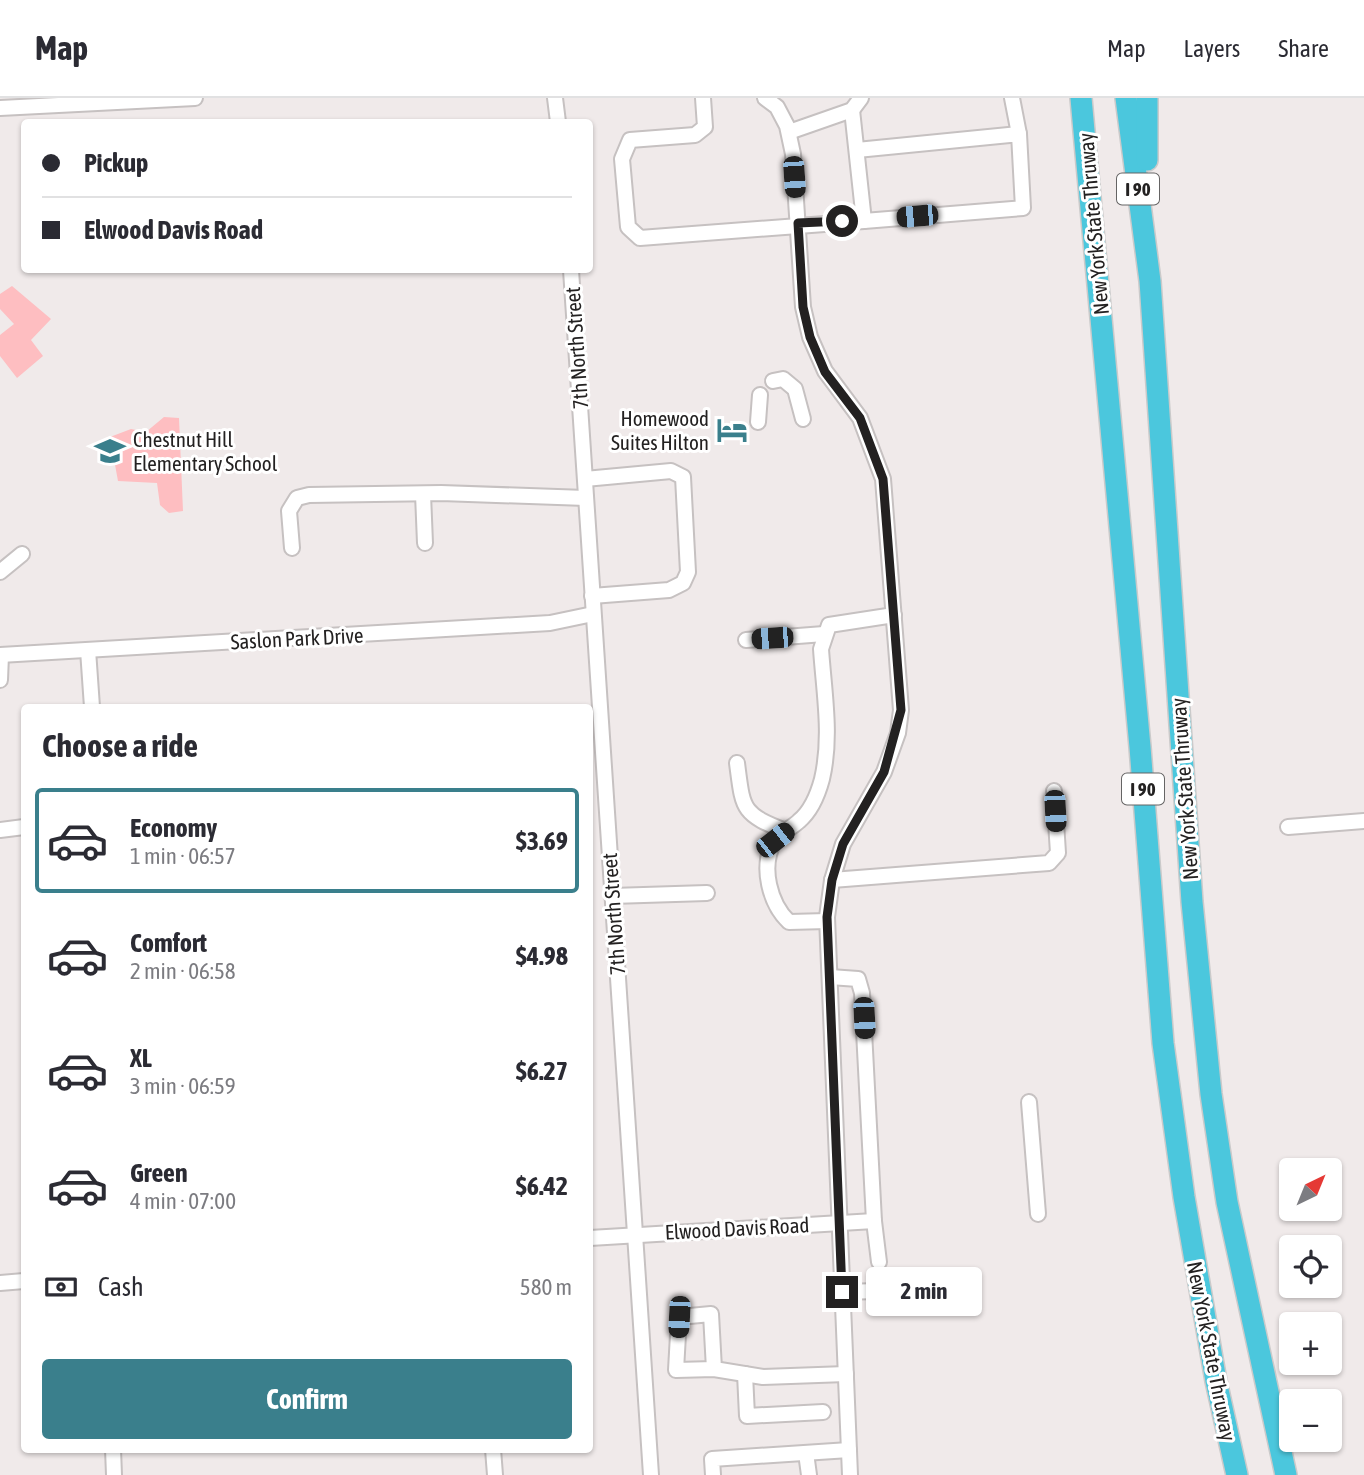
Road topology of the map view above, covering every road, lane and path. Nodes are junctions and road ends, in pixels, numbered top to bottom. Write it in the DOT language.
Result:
graph roads {
  1 [pos="195,98"];
  2 [pos="555,98"];
  3 [pos="703,98"];
  4 [pos="765,98"];
  5 [pos="861,98"];
  6 [pos="1013,98"];
  7 [pos="1081,98"];
  8 [pos="1126,98"];
  9 [pos="1147,98"];
  10 [pos="79,101"];
  11 [pos="0,108"];
  12 [pos="852,110"];
  13 [pos="558,119"];
  14 [pos="789,132"];
  15 [pos="1019,134"];
  16 [pos="857,150"];
  17 [pos="864,220"];
  18 [pos="798,223"];
  19 [pos="571,273"];
  20 [pos="1150,281"];
  21 [pos="773,381"];
  22 [pos="760,394"];
  23 [pos="803,419"];
  24 [pos="758,422"];
  25 [pos="585,479"];
  26 [pos="423,494"];
  27 [pos="586,498"];
  28 [pos="425,543"];
  29 [pos="292,548"];
  30 [pos="22,554"];
  31 [pos="0,572"];
  32 [pos="592,596"];
  33 [pos="593,614"];
  34 [pos="894,615"];
  35 [pos="824,634"];
  36 [pos="746,640"];
  37 [pos="88,650"];
  38 [pos="1,654"];
  39 [pos="0,680"];
  40 [pos="92,704"];
  41 [pos="737,762"];
  42 [pos="597,781"];
  43 [pos="1054,791"];
  44 [pos="1364,821"];
  45 [pos="21,827"];
  46 [pos="1288,827"];
  47 [pos="0,830"];
  48 [pos="786,831"];
  49 [pos="832,880"];
  50 [pos="707,893"];
  51 [pos="612,897"];
  52 [pos="827,921"];
  53 [pos="830,977"];
  54 [pos="1030,1102"];
  55 [pos="1038,1214"];
  56 [pos="874,1221"];
  57 [pos="839,1223"];
  58 [pos="634,1234"];
  59 [pos="593,1238"];
  60 [pos="879,1262"];
  61 [pos="21,1281"];
  62 [pos="0,1283"];
  63 [pos="842,1292"];
  64 [pos="970,1298"];
  65 [pos="714,1369"];
  66 [pos="745,1374"];
  67 [pos="846,1374"];
  68 [pos="822,1412"];
  69 [pos="849,1450"];
  70 [pos="806,1452"];
  71 [pos="113,1453"];
  72 [pos="493,1453"];
  73 [pos="114,1475"];
  74 [pos="495,1475"];
  75 [pos="650,1475"];
  76 [pos="713,1475"];
  77 [pos="808,1475"];
  78 [pos="850,1475"];
  79 [pos="1237,1475"];
  80 [pos="1286,1475"];
  1 -- 10 [label="street"];
  2 -- 13 [label="street"];
  3 -- 18 [label="street"];
  4 -- 14 [label="street, Elwood Davis Road"];
  5 -- 12 [label="street"];
  6 -- 15 [label="street"];
  7 -- 79 [label="highway, New York State Thruway / I 90"];
  8 -- 20 [label="highway, New York State Thruway / I 90"];
  9 -- 20 [label="highway"];
  10 -- 11 [label="street"];
  12 -- 14 [label="street"];
  12 -- 16 [label="street"];
  14 -- 18 [label="street, Elwood Davis Road"];
  15 -- 16 [label="street"];
  15 -- 17 [label="street"];
  16 -- 17 [label="street"];
  17 -- 18 [label="street"];
  18 -- 34 [label="street, Elwood Davis Road"];
  19 -- 25 [label="street, 7th North Street"];
  20 -- 80 [label="highway, New York State Thruway / I 90"];
  21 -- 23 [label="street"];
  22 -- 24 [label="street"];
  25 -- 27 [label="street, 7th North Street"];
  25 -- 32 [label="street"];
  26 -- 27 [label="street"];
  26 -- 28 [label="street"];
  26 -- 29 [label="street"];
  27 -- 32 [label="street, 7th North Street"];
  30 -- 31 [label="street"];
  32 -- 33 [label="street, 7th North Street"];
  33 -- 37 [label="street, Saslon Park Drive"];
  33 -- 42 [label="street, 7th North Street"];
  34 -- 35 [label="street"];
  34 -- 49 [label="street, Elwood Davis Road"];
  35 -- 36 [label="street"];
  35 -- 48 [label="street"];
  37 -- 38 [label="street, Saslon Park Drive"];
  37 -- 40 [label="street"];
  38 -- 39 [label="street"];
  41 -- 48 [label="street"];
  42 -- 51 [label="street, 7th North Street"];
  43 -- 49 [label="street"];
  44 -- 46 [label="street"];
  45 -- 47 [label="street"];
  48 -- 52 [label="street"];
  49 -- 52 [label="street, Elwood Davis Road"];
  50 -- 51 [label="street"];
  51 -- 58 [label="street, 7th North Street"];
  52 -- 53 [label="street, Elwood Davis Road"];
  53 -- 56 [label="street"];
  53 -- 57 [label="street, Elwood Davis Road"];
  54 -- 55 [label="street"];
  56 -- 57 [label="street"];
  56 -- 60 [label="street"];
  57 -- 58 [label="street, Elwood Davis Road"];
  57 -- 63 [label="street, Elwood Davis Road"];
  58 -- 59 [label="street, Elwood Davis Road"];
  58 -- 75 [label="street, 7th North Street"];
  61 -- 62 [label="street"];
  63 -- 64 [label="street"];
  63 -- 67 [label="street, Elwood Davis Road"];
  65 -- 65 [label="street"];
  65 -- 66 [label="street"];
  66 -- 67 [label="street"];
  66 -- 68 [label="street"];
  67 -- 69 [label="street, Elwood Davis Road"];
  69 -- 70 [label="street"];
  69 -- 78 [label="street, Elwood Davis Road"];
  70 -- 76 [label="street"];
  70 -- 77 [label="street"];
  71 -- 73 [label="street"];
  72 -- 74 [label="street"];
}
